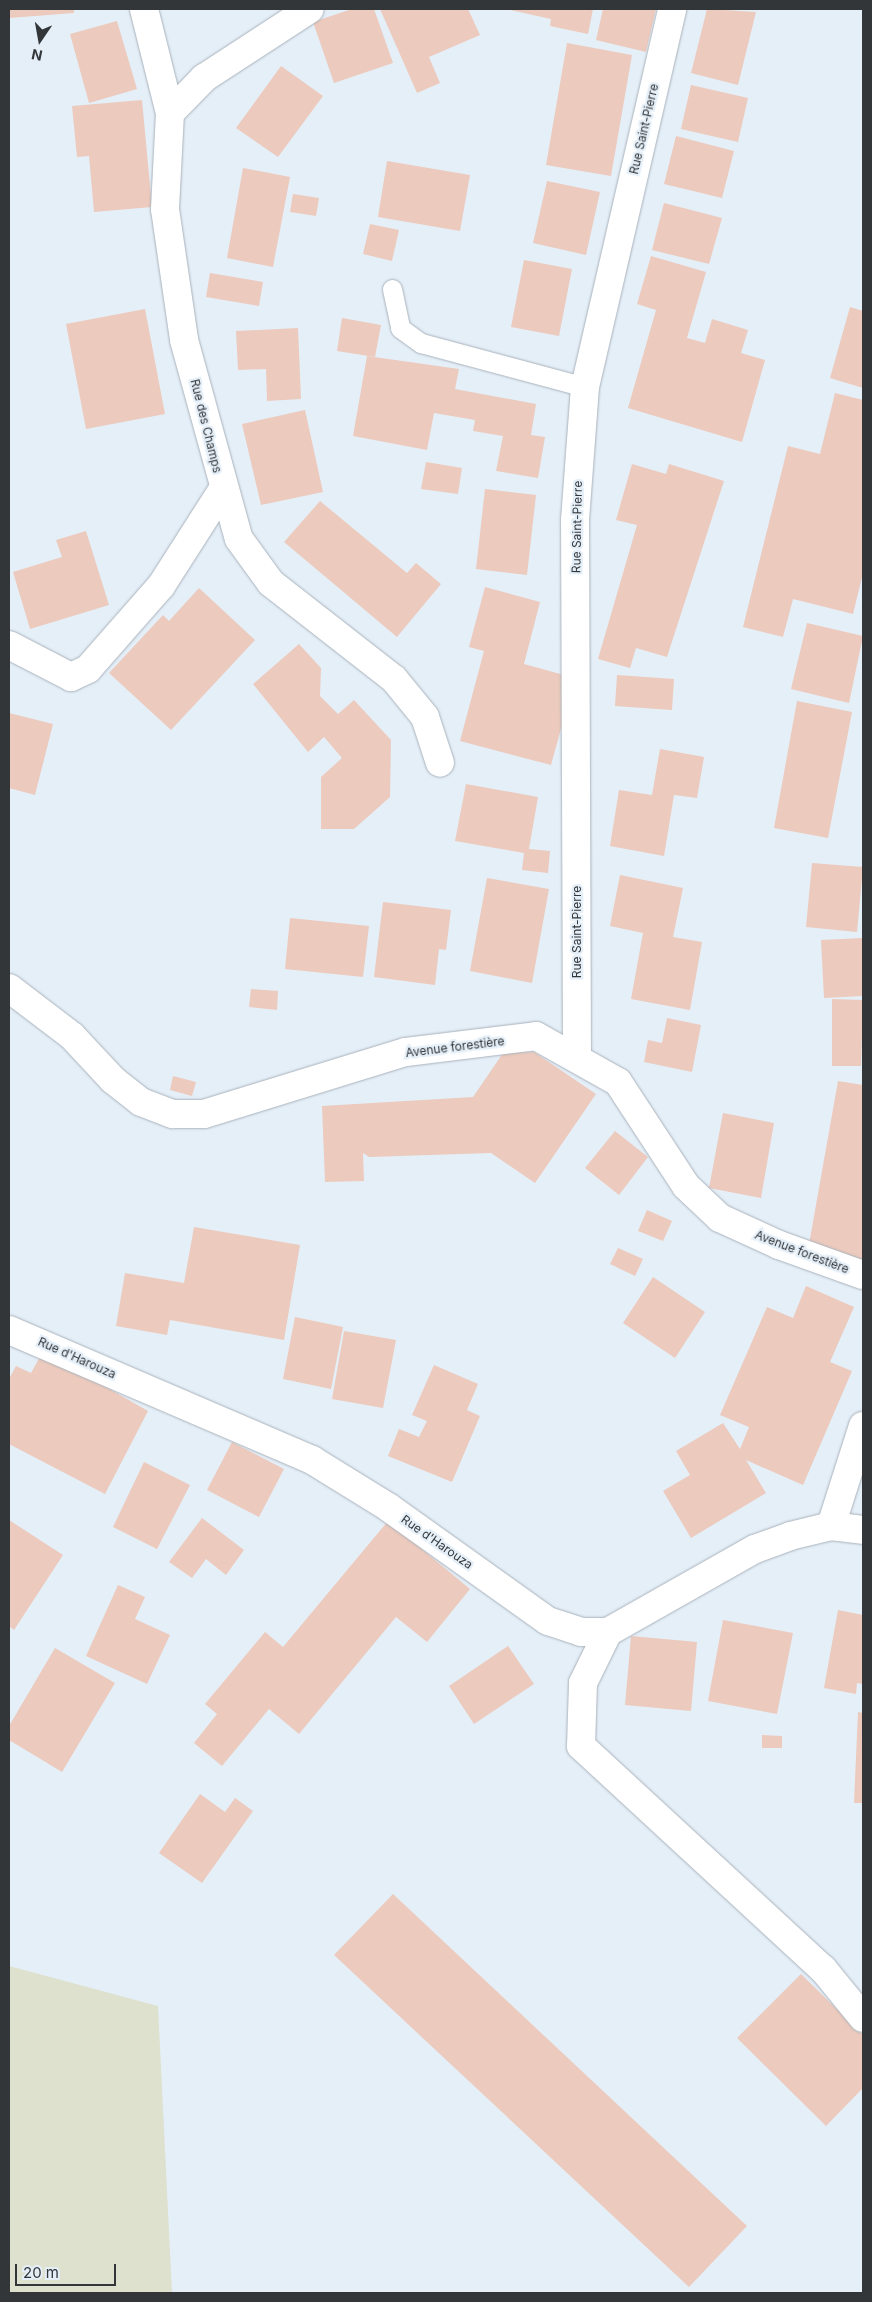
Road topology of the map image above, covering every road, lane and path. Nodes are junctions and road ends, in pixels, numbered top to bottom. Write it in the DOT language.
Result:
graph roads {
  1 [pos="144,9"];
  2 [pos="310,9"];
  3 [pos="672,9"];
  4 [pos="170,112"];
  5 [pos="392,289"];
  6 [pos="585,387"];
  7 [pos="223,489"];
  8 [pos="9,645"];
  9 [pos="440,763"];
  10 [pos="9,988"];
  11 [pos="577,1056"];
  12 [pos="863,1275"];
  13 [pos="9,1330"];
  14 [pos="863,1426"];
  15 [pos="831,1526"];
  16 [pos="863,1530"];
  17 [pos="608,1632"];
  18 [pos="863,2018"];
  1 -- 4 [label="street, Rue des Champs"];
  2 -- 4 [label="street"];
  3 -- 6 [label="street, Rue Saint-Pierre"];
  4 -- 7 [label="street, Rue des Champs"];
  5 -- 6 [label="lane"];
  6 -- 11 [label="street, Rue Saint-Pierre"];
  7 -- 8 [label="street"];
  7 -- 9 [label="street, Rue des Champs"];
  10 -- 11 [label="street, Avenue forestière"];
  11 -- 12 [label="street, Avenue forestière"];
  13 -- 17 [label="street, Rue d'Harouza"];
  14 -- 15 [label="street"];
  15 -- 16 [label="street, Rue d'Harouza"];
  15 -- 17 [label="street, Rue d'Harouza"];
  17 -- 18 [label="street"];
}
